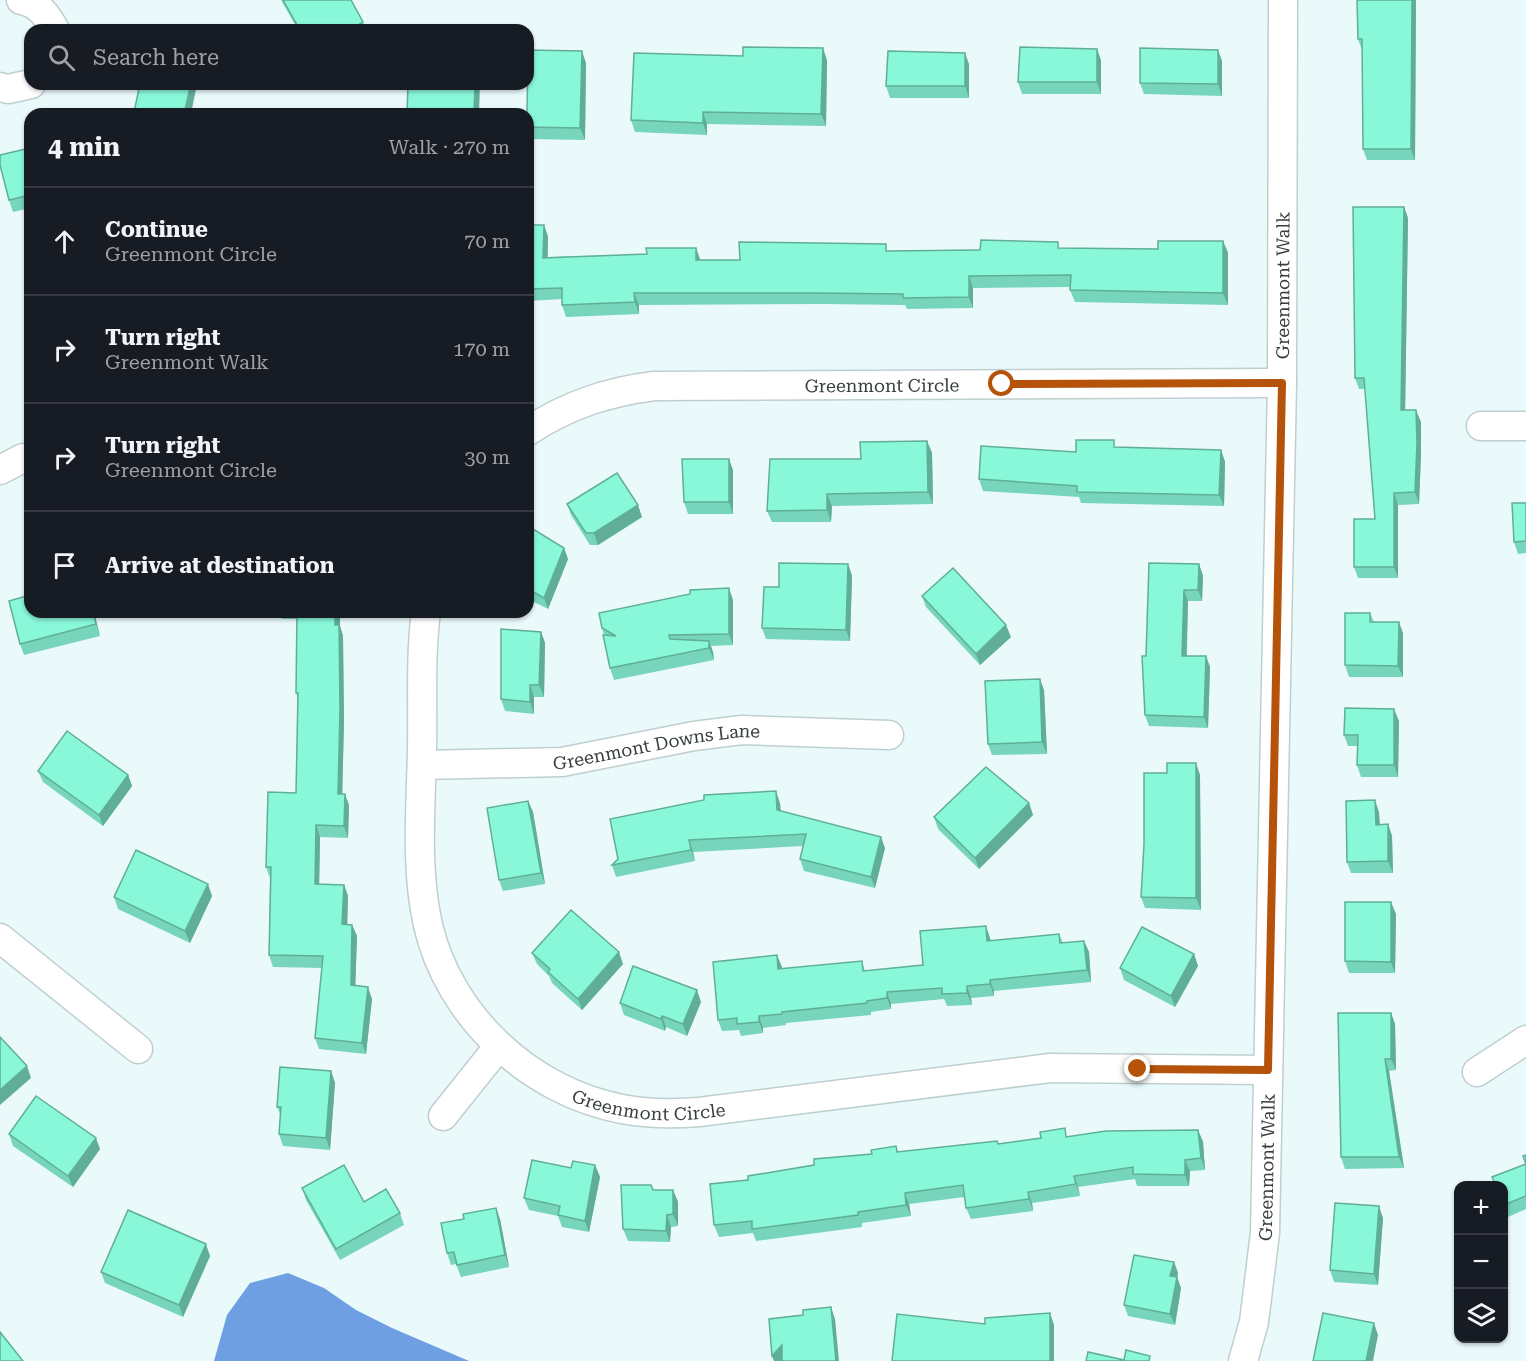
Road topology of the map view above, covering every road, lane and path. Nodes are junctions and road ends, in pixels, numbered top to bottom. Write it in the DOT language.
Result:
graph roads {
  1 [pos="4,0"];
  2 [pos="21,0"];
  3 [pos="1283,0"];
  4 [pos="0,1"];
  5 [pos="52,24"];
  6 [pos="24,86"];
  7 [pos="0,87"];
  8 [pos="1282,383"];
  9 [pos="1480,426"];
  10 [pos="1526,426"];
  11 [pos="534,427"];
  12 [pos="426,618"];
  13 [pos="889,735"];
  14 [pos="422,765"];
  15 [pos="0,938"];
  16 [pos="1526,1040"];
  17 [pos="499,1046"];
  18 [pos="138,1049"];
  19 [pos="1268,1070"];
  20 [pos="1477,1072"];
  21 [pos="443,1116"];
  22 [pos="1243,1361"];
  1 -- 4 [label="street"];
  2 -- 5 [label="street"];
  3 -- 8 [label="street, Greenmont Walk"];
  6 -- 7 [label="street"];
  8 -- 11 [label="street, Greenmont Circle"];
  8 -- 19 [label="street, Greenmont Walk"];
  9 -- 10 [label="street"];
  12 -- 14 [label="street, Greenmont Circle"];
  13 -- 14 [label="street, Greenmont Downs Lane"];
  14 -- 17 [label="street, Greenmont Circle"];
  15 -- 18 [label="street"];
  16 -- 20 [label="street"];
  17 -- 19 [label="street, Greenmont Circle"];
  17 -- 21 [label="street"];
  19 -- 22 [label="street, Greenmont Walk"];
}
